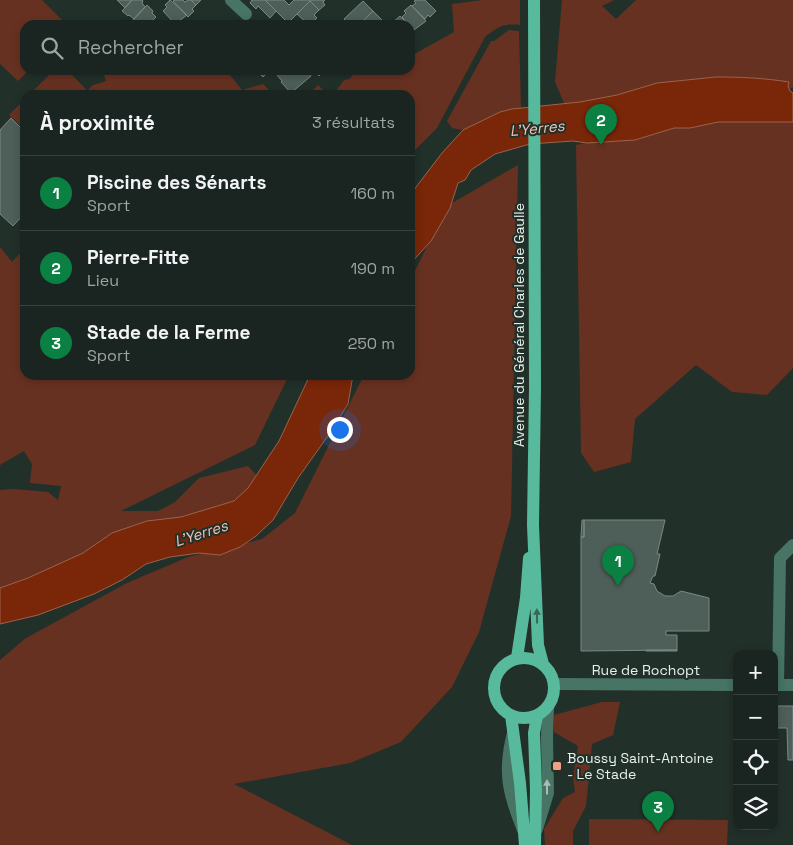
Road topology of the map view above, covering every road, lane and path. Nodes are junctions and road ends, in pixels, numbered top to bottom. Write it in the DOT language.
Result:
graph roads {
  1 [pos="231,0"];
  2 [pos="534,0"];
  3 [pos="246,14"];
  4 [pos="533,525"];
  5 [pos="793,545"];
  6 [pos="777,650"];
  7 [pos="517,658"];
  8 [pos="543,664"];
  9 [pos="555,684"];
  10 [pos="733,685"];
  11 [pos="778,685"];
  12 [pos="793,685"];
  13 [pos="548,707"];
  14 [pos="511,715"];
  15 [pos="536,716"];
  16 [pos="530,839"];
  1 -- 3 [label="street"];
  2 -- 4 [label="main road, Avenue du Général Charles de Gaulle"];
  4 -- 7 [label="main road, Avenue du Général Charles de Gaulle"];
  8 -- 4 [label="main road, Avenue du Général Charles de Gaulle, one-way"];
  5 -- 6 [label="street"];
  7 -- 8 [label="main road"];
  7 -- 14 [label="main road"];
  8 -- 9 [label="main road"];
  9 -- 10 [label="street, Rue de Rochopt"];
  9 -- 13 [label="main road"];
  11 -- 12 [label="street"];
  13 -- 15 [label="main road"];
  16 -- 13 [label="street, one-way"];
  14 -- 15 [label="main road"];
  14 -- 16 [label="main road"];
  15 -- 16 [label="main road"];
}
